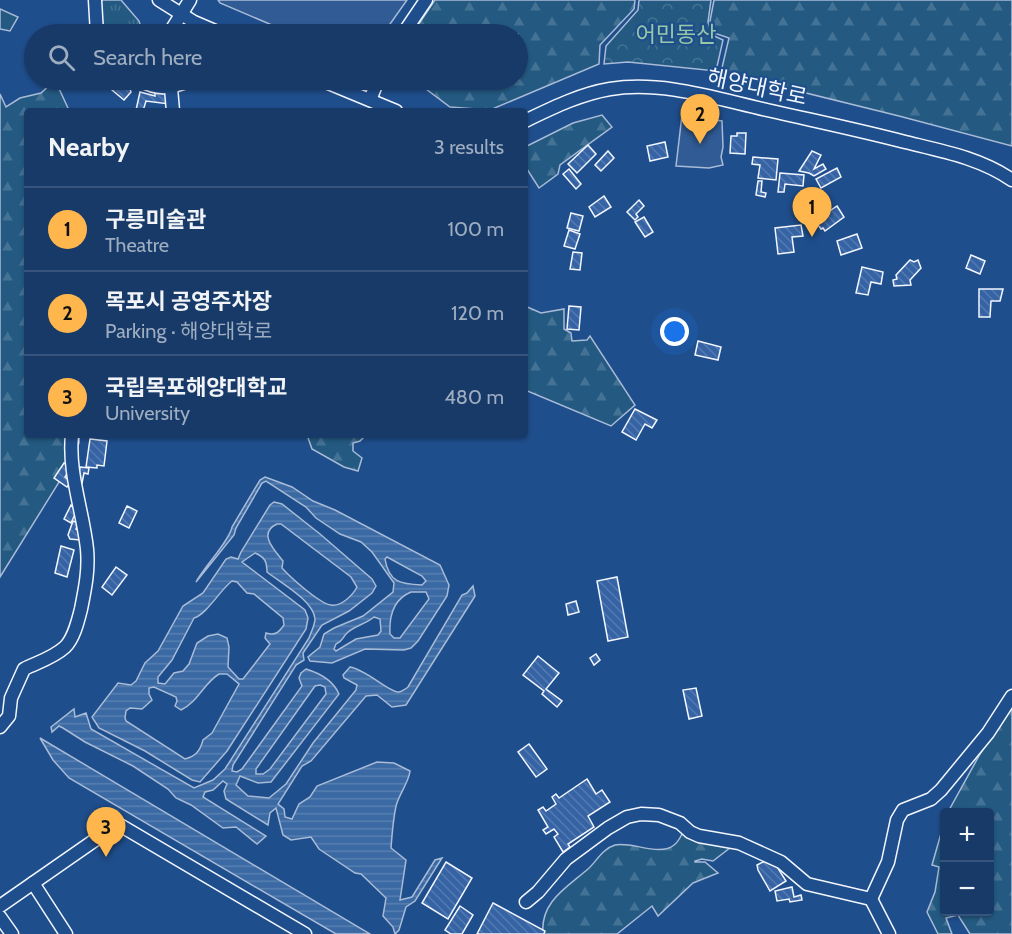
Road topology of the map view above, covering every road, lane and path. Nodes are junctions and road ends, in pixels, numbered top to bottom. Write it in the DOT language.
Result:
graph roads {
  1 [pos="95,0"];
  2 [pos="159,0"];
  3 [pos="190,0"];
  4 [pos="426,0"];
  5 [pos="182,15"];
  6 [pos="96,24"];
  7 [pos="176,24"];
  8 [pos="201,24"];
  9 [pos="410,24"];
  10 [pos="171,90"];
  11 [pos="346,90"];
  12 [pos="374,90"];
  13 [pos="370,100"];
  14 [pos="173,108"];
  15 [pos="389,108"];
  16 [pos="528,120"];
  17 [pos="1012,180"];
  18 [pos="72,438"];
  19 [pos="1012,696"];
  20 [pos="0,727"];
  21 [pos="33,883"];
  22 [pos="872,899"];
  23 [pos="526,902"];
  24 [pos="0,906"];
  25 [pos="0,917"];
  26 [pos="12,934"];
  27 [pos="66,934"];
  28 [pos="305,934"];
  29 [pos="889,934"];
  1 -- 6 [label="street"];
  2 -- 5 [label="street"];
  3 -- 5 [label="street"];
  4 -- 9 [label="street"];
  5 -- 7 [label="street"];
  5 -- 8 [label="street"];
  10 -- 14 [label="street"];
  11 -- 13 [label="street"];
  12 -- 13 [label="street"];
  13 -- 15 [label="street"];
  16 -- 17 [label="street, 해양대학로"];
  18 -- 20 [label="street"];
  19 -- 22 [label="street"];
  21 -- 24 [label="street"];
  21 -- 27 [label="street"];
  21 -- 28 [label="street"];
  22 -- 23 [label="street"];
  22 -- 29 [label="street"];
  25 -- 26 [label="street"];
}
